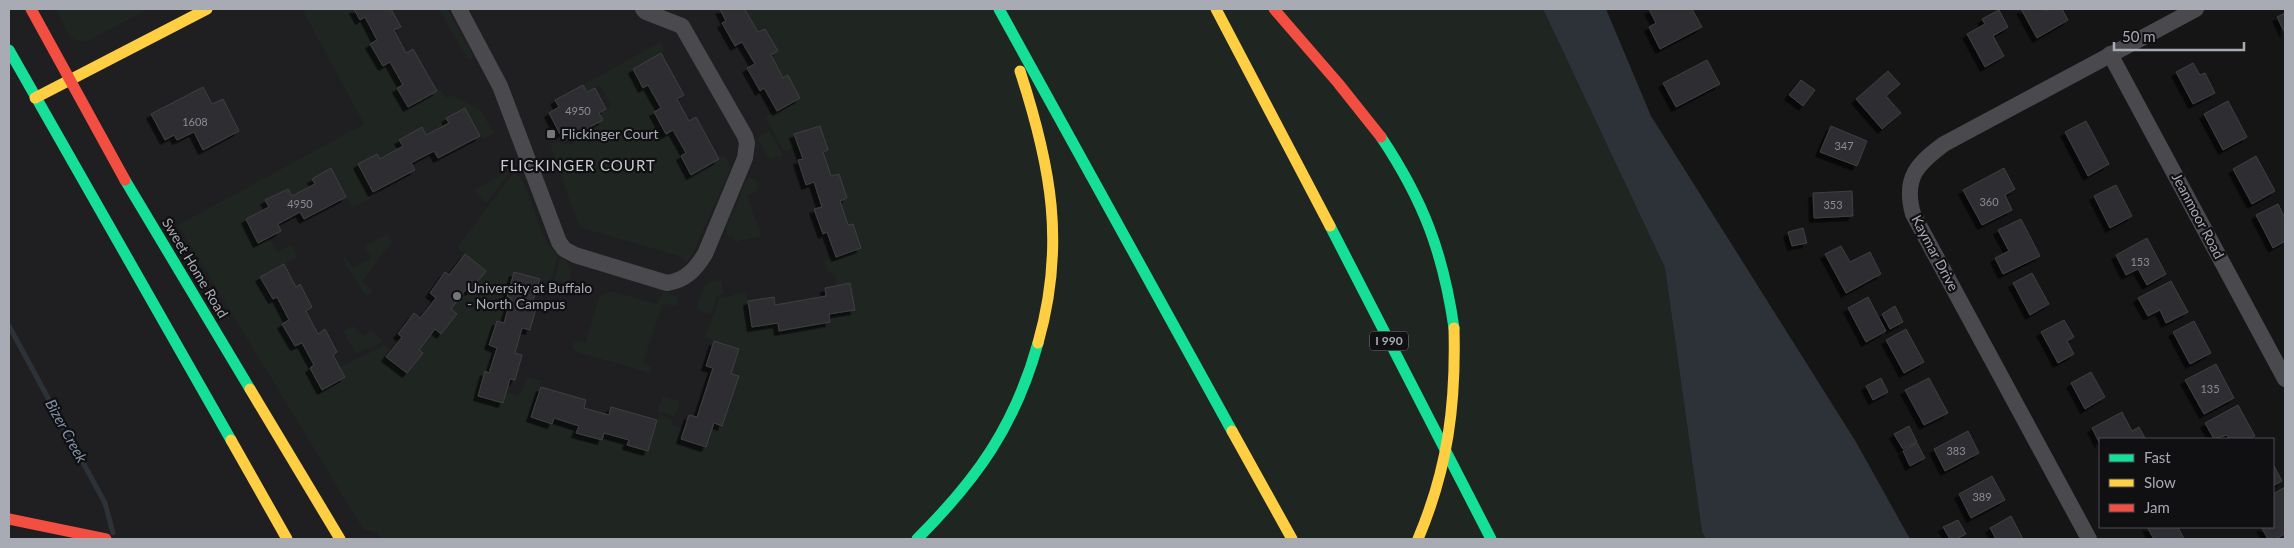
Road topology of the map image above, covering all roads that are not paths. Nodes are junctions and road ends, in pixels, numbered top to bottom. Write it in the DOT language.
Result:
graph roads {
  1 [pos="31,9"];
  2 [pos="207,9"];
  3 [pos="458,9"];
  4 [pos="643,9"];
  5 [pos="1216,9"];
  6 [pos="1274,9"];
  7 [pos="2196,9"];
  8 [pos="1000,10"];
  9 [pos="9,50"];
  10 [pos="2110,54"];
  11 [pos="69,80"];
  12 [pos="34,98"];
  13 [pos="2285,379"];
  14 [pos="9,519"];
  15 [pos="106,539"];
  16 [pos="287,539"];
  17 [pos="340,539"];
  18 [pos="917,539"];
  19 [pos="1292,539"];
  20 [pos="1418,539"];
  21 [pos="1491,539"];
  22 [pos="2089,539"];
  1 -- 11 [label="main road, Sweet Home Road"];
  2 -- 11 [label="main road"];
  3 -- 4 [label="street"];
  5 -- 21 [label="main road, I 990"];
  6 -- 20 [label="main road, bridge"];
  7 -- 10 [label="street, Kaymar Drive"];
  8 -- 18 [label="main road"];
  8 -- 19 [label="main road"];
  9 -- 12 [label="main road"];
  10 -- 13 [label="street, Jeanmoor Road"];
  10 -- 22 [label="street, Kaymar Drive"];
  11 -- 12 [label="main road"];
  11 -- 17 [label="main road, Sweet Home Road"];
  12 -- 16 [label="main road"];
  14 -- 15 [label="main road"];
}
